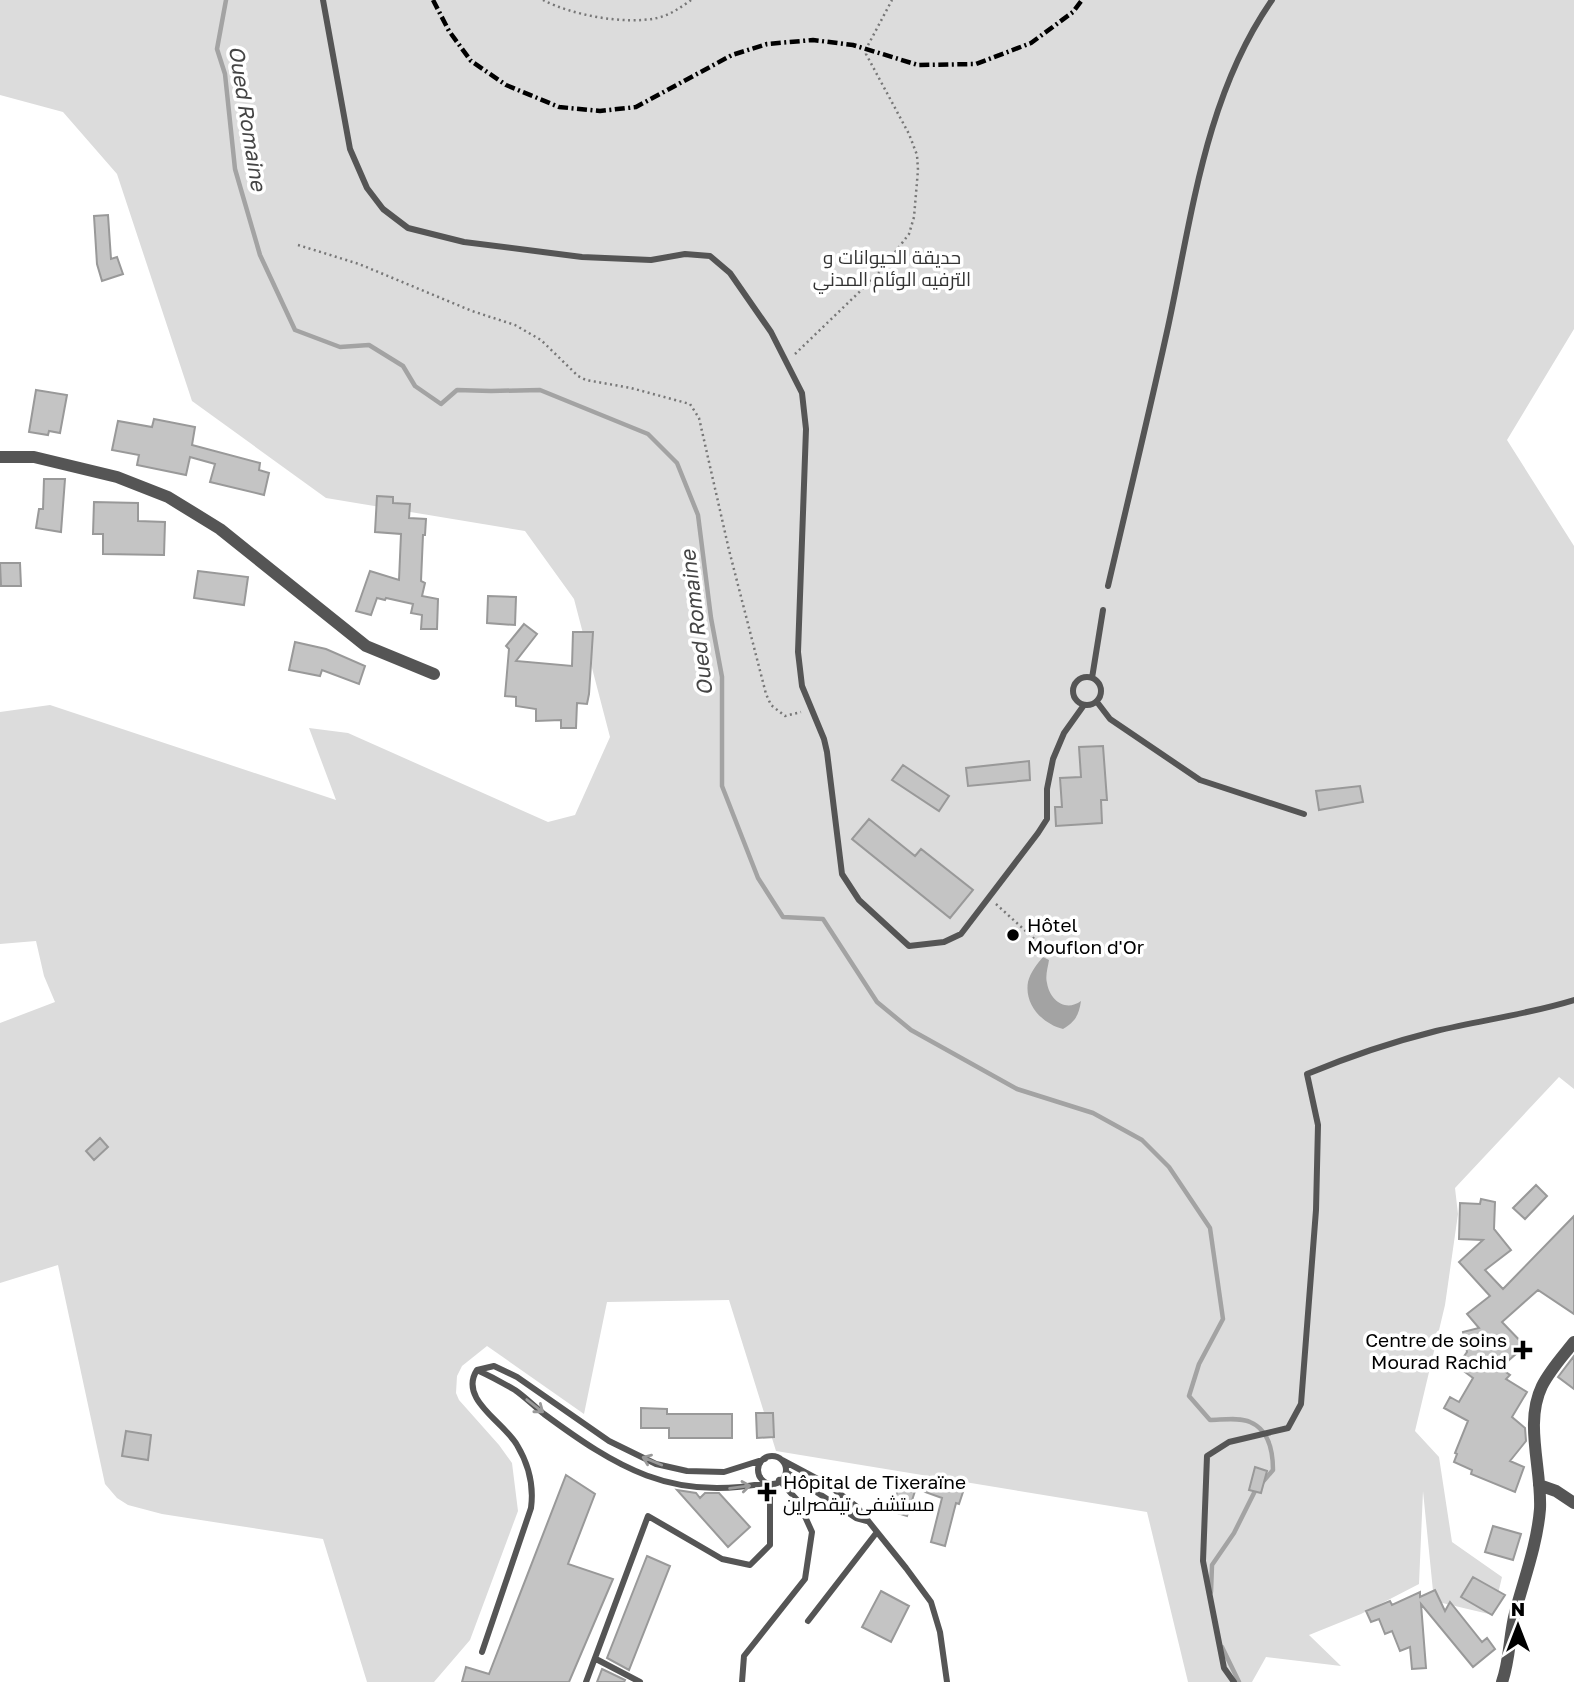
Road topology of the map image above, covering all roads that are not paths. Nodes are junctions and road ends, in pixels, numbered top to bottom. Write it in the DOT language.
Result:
graph roads {
  1 [pos="323,0"];
  2 [pos="1272,0"];
  3 [pos="0,457"];
  4 [pos="1108,586"];
  5 [pos="1103,610"];
  6 [pos="434,674"];
  7 [pos="1092,678"];
  8 [pos="1097,702"];
  9 [pos="1084,705"];
  10 [pos="1304,814"];
  11 [pos="1574,1000"];
  12 [pos="1574,1342"];
  13 [pos="477,1370"];
  14 [pos="765,1459"];
  15 [pos="782,1460"];
  16 [pos="786,1472"];
  17 [pos="779,1480"];
  18 [pos="768,1484"];
  19 [pos="1539,1485"];
  20 [pos="1574,1503"];
  21 [pos="867,1521"];
  22 [pos="877,1532"];
  23 [pos="808,1621"];
  24 [pos="482,1652"];
  25 [pos="596,1659"];
  26 [pos="586,1682"];
  27 [pos="640,1682"];
  28 [pos="742,1682"];
  29 [pos="947,1682"];
  30 [pos="1234,1682"];
  31 [pos="1502,1682"];
  1 -- 9 [label="lane"];
  2 -- 4 [label="lane"];
  3 -- 6 [label="street"];
  5 -- 7 [label="lane"];
  7 -- 8 [label="lane"];
  7 -- 9 [label="lane"];
  8 -- 9 [label="lane"];
  8 -- 10 [label="lane"];
  11 -- 30 [label="lane"];
  12 -- 19 [label="street"];
  14 -- 13 [label="lane, one-way"];
  13 -- 18 [label="lane, one-way"];
  13 -- 24 [label="lane"];
  14 -- 15 [label="lane"];
  14 -- 18 [label="lane"];
  15 -- 16 [label="lane"];
  15 -- 21 [label="lane"];
  16 -- 17 [label="lane"];
  16 -- 21 [label="lane"];
  17 -- 18 [label="lane"];
  17 -- 28 [label="lane"];
  18 -- 25 [label="lane"];
  19 -- 20 [label="street"];
  19 -- 31 [label="street"];
  21 -- 22 [label="lane"];
  22 -- 23 [label="lane"];
  22 -- 29 [label="lane"];
  25 -- 26 [label="lane"];
  25 -- 27 [label="lane"];
}
